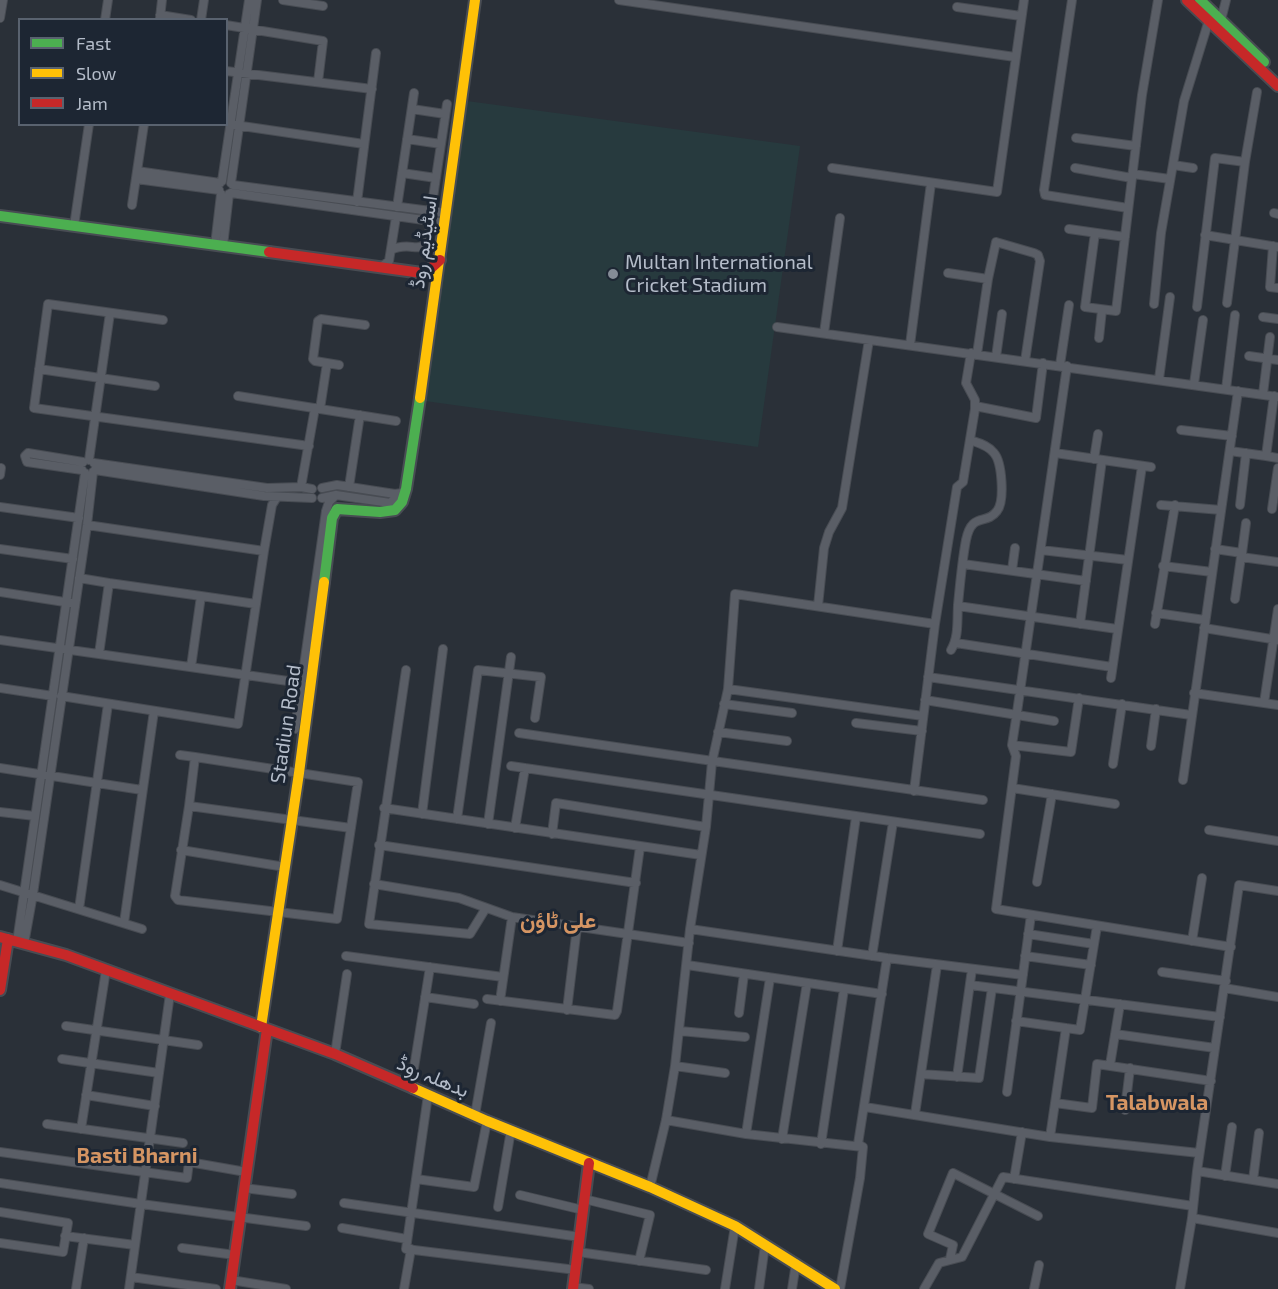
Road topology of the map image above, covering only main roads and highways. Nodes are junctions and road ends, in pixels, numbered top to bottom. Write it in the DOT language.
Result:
graph roads {
  1 [pos="475,0"];
  2 [pos="1187,0"];
  3 [pos="1200,0"];
  4 [pos="1278,75"];
  5 [pos="1278,86"];
  6 [pos="0,216"];
  7 [pos="440,259"];
  8 [pos="404,491"];
  9 [pos="12,941"];
  10 [pos="0,990"];
  11 [pos="264,1028"];
  12 [pos="589,1163"];
  13 [pos="230,1285"];
  14 [pos="573,1288"];
  15 [pos="838,1289"];
  1 -- 7 [label="main road, اسٹیڈیم روڈ"];
  2 -- 5 [label="main road"];
  3 -- 4 [label="main road"];
  6 -- 7 [label="main road"];
  7 -- 8 [label="main road, اسٹیڈیم روڈ"];
  8 -- 11 [label="main road, Stadiun Road"];
  9 -- 10 [label="main road"];
  9 -- 11 [label="main road, بدھلہ روڈ"];
  11 -- 12 [label="main road, بدھلہ روڈ"];
  11 -- 13 [label="main road, Stadiun Road"];
  12 -- 14 [label="main road"];
  12 -- 15 [label="main road, بدھلہ روڈ"];
}
